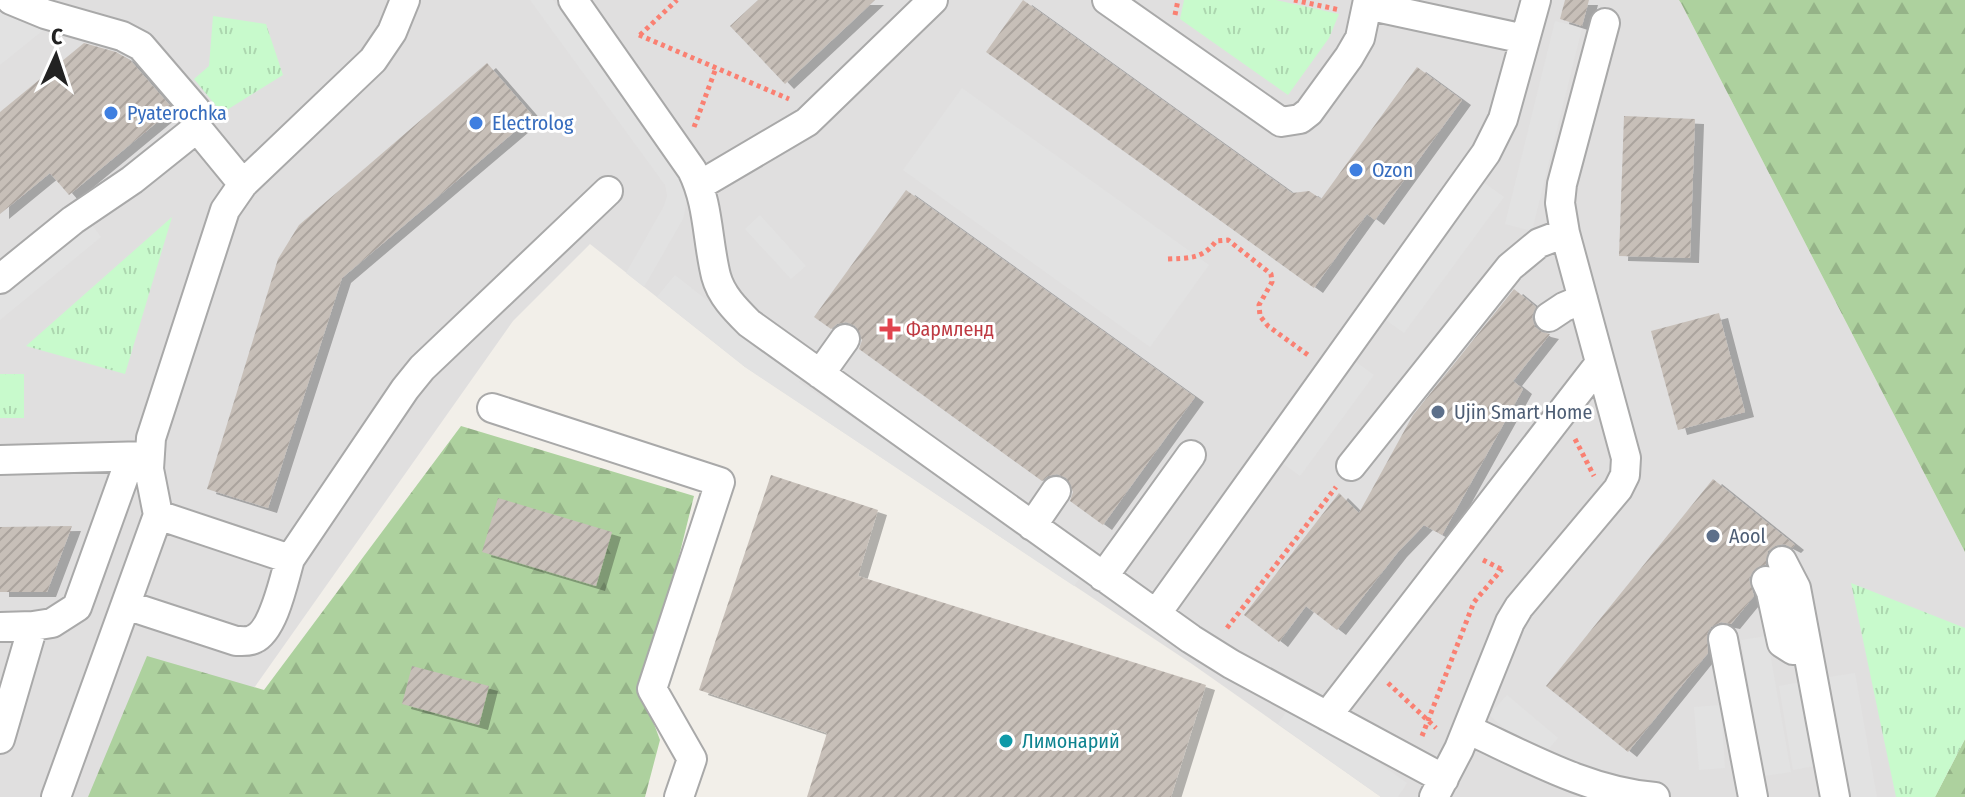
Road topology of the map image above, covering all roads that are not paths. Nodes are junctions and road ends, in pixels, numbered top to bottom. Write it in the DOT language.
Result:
graph roads {
  1 [pos="405,0"];
  2 [pos="573,0"];
  3 [pos="933,0"];
  4 [pos="1107,0"];
  5 [pos="1536,0"];
  6 [pos="9,7"];
  7 [pos="1367,7"];
  8 [pos="1605,23"];
  9 [pos="1525,39"];
  10 [pos="197,128"];
  11 [pos="243,184"];
  12 [pos="700,185"];
  13 [pos="608,191"];
  14 [pos="1565,233"];
  15 [pos="0,279"];
  16 [pos="1583,299"];
  17 [pos="1549,317"];
  18 [pos="845,339"];
  19 [pos="1600,363"];
  20 [pos="820,374"];
  21 [pos="492,408"];
  22 [pos="1191,455"];
  23 [pos="140,456"];
  24 [pos="0,460"];
  25 [pos="1351,466"];
  26 [pos="1056,491"];
  27 [pos="158,515"];
  28 [pos="1032,526"];
  29 [pos="290,559"];
  30 [pos="1774,571"];
  31 [pos="1103,577"];
  32 [pos="126,605"];
  33 [pos="1156,614"];
  34 [pos="33,626"];
  35 [pos="0,627"];
  36 [pos="1723,639"];
  37 [pos="1327,716"];
  38 [pos="0,739"];
  39 [pos="1463,739"];
  40 [pos="1439,788"];
  41 [pos="56,797"];
  42 [pos="679,797"];
  43 [pos="1655,797"];
  44 [pos="1753,797"];
  45 [pos="1835,797"];
  1 -- 11 [label="lane"];
  2 -- 12 [label="lane"];
  3 -- 12 [label="lane"];
  4 -- 7 [label="lane"];
  5 -- 9 [label="lane"];
  6 -- 10 [label="lane"];
  7 -- 9 [label="lane"];
  8 -- 14 [label="lane"];
  9 -- 33 [label="lane"];
  10 -- 11 [label="lane"];
  10 -- 15 [label="lane"];
  11 -- 23 [label="lane"];
  12 -- 20 [label="lane"];
  13 -- 29 [label="lane"];
  14 -- 16 [label="lane"];
  14 -- 25 [label="lane"];
  16 -- 17 [label="lane"];
  16 -- 19 [label="lane"];
  18 -- 20 [label="lane"];
  19 -- 37 [label="lane"];
  19 -- 39 [label="lane"];
  20 -- 28 [label="lane"];
  21 -- 42 [label="lane"];
  22 -- 31 [label="lane"];
  23 -- 24 [label="lane"];
  23 -- 27 [label="lane"];
  23 -- 34 [label="lane"];
  26 -- 28 [label="lane"];
  27 -- 29 [label="lane"];
  27 -- 32 [label="lane"];
  28 -- 31 [label="lane"];
  29 -- 32 [label="lane"];
  30 -- 45 [label="lane"];
  31 -- 33 [label="lane"];
  32 -- 41 [label="lane"];
  33 -- 37 [label="lane"];
  34 -- 35 [label="lane"];
  34 -- 38 [label="lane"];
  36 -- 44 [label="lane"];
  37 -- 40 [label="lane"];
  39 -- 40 [label="lane"];
  39 -- 43 [label="lane"];
}
